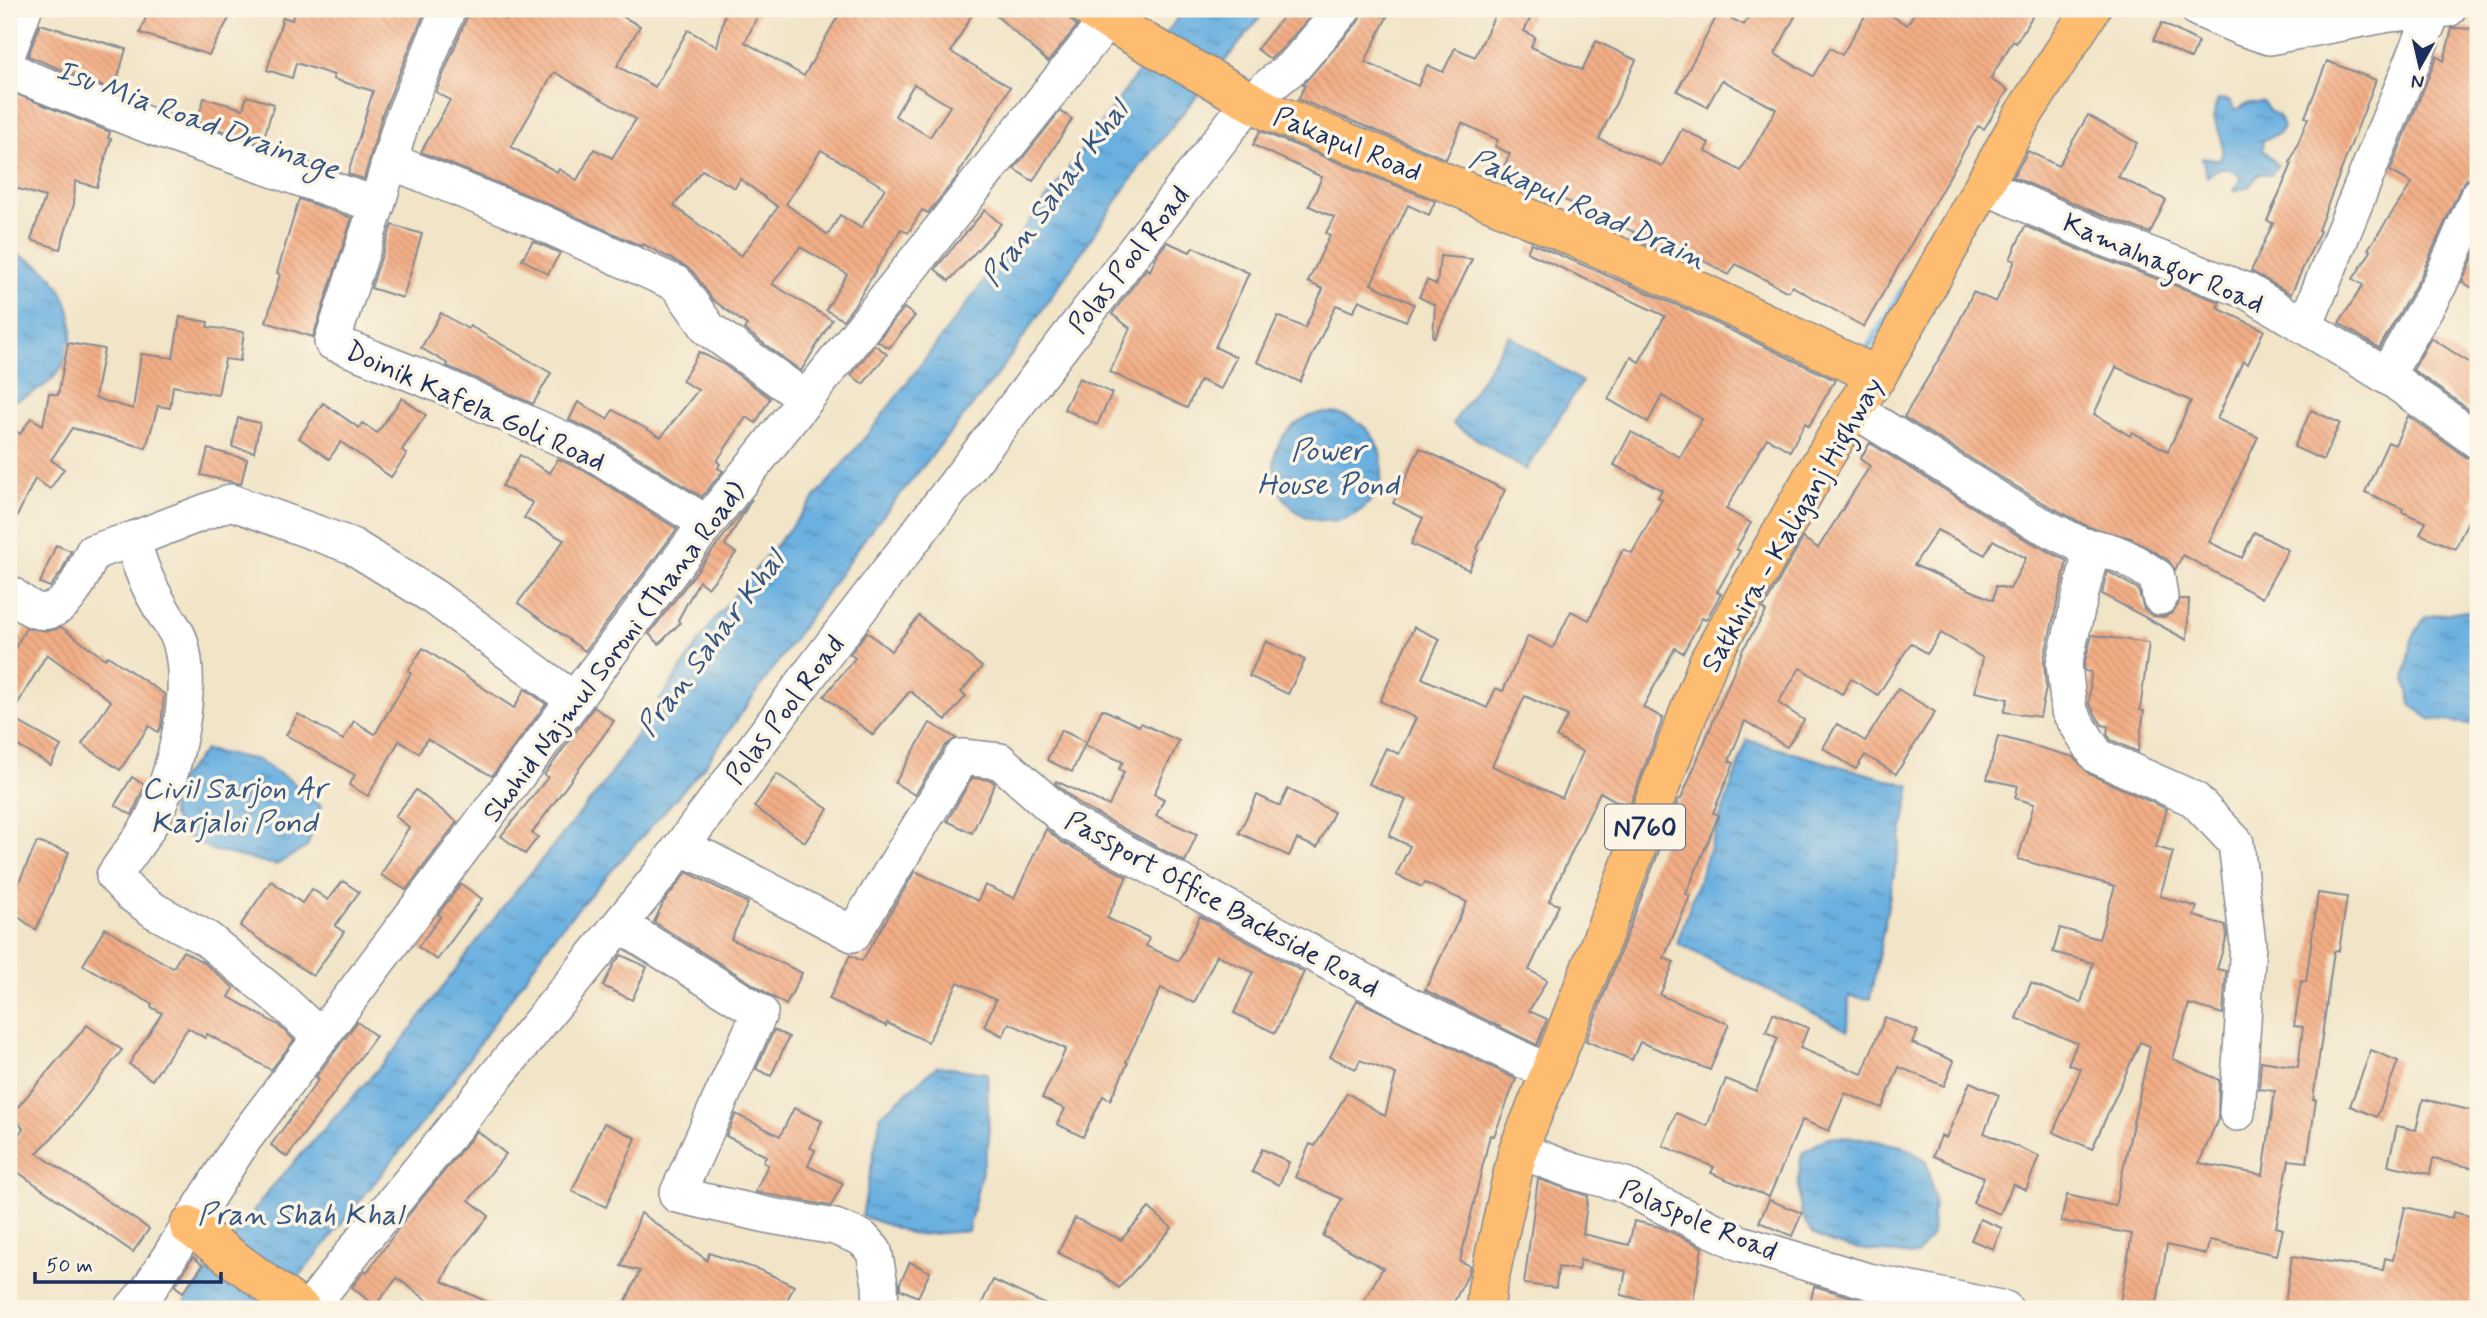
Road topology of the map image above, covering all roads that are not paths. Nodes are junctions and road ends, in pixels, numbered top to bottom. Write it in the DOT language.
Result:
graph roads {
  1 [pos="24,9"];
  2 [pos="448,9"];
  3 [pos="1343,9"];
  4 [pos="2091,9"];
  5 [pos="2198,9"];
  6 [pos="2439,9"];
  7 [pos="1108,16"];
  8 [pos="9,50"];
  9 [pos="9,69"];
  10 [pos="1245,99"];
  11 [pos="390,161"];
  12 [pos="1984,186"];
  13 [pos="2478,196"];
  14 [pos="377,205"];
  15 [pos="2305,326"];
  16 [pos="1877,376"];
  17 [pos="2386,376"];
  18 [pos="806,399"];
  19 [pos="1853,409"];
  20 [pos="2478,441"];
  21 [pos="706,523"];
  22 [pos="134,539"];
  23 [pos="2083,547"];
  24 [pos="9,593"];
  25 [pos="2160,597"];
  26 [pos="574,700"];
  27 [pos="680,848"];
  28 [pos="620,925"];
  29 [pos="321,1038"];
  30 [pos="1550,1073"];
  31 [pos="2237,1113"];
  32 [pos="1518,1150"];
  33 [pos="189,1226"];
  34 [pos="132,1309"];
  35 [pos="301,1309"];
  36 [pos="309,1309"];
  37 [pos="881,1309"];
  38 [pos="1485,1309"];
  39 [pos="2005,1309"];
  1 -- 8 [label="street"];
  2 -- 11 [label="street"];
  3 -- 10 [label="street, Polas Pool Road"];
  4 -- 12 [label="main road, Satkhira - Kaliganj Highway"];
  5 -- 6 [label="street"];
  6 -- 15 [label="street"];
  7 -- 10 [label="main road, Pakapul Road"];
  7 -- 18 [label="street, Shohid Najmul Soroni (Thana Road)"];
  9 -- 14 [label="street"];
  10 -- 16 [label="main road, Pakapul Road"];
  10 -- 27 [label="street, Polas Pool Road"];
  11 -- 14 [label="street"];
  11 -- 18 [label="street"];
  12 -- 15 [label="street, Kamalnagor Road"];
  12 -- 16 [label="main road, Satkhira - Kaliganj Highway"];
  13 -- 17 [label="street"];
  14 -- 21 [label="street, Doinik Kafela Goli Road"];
  15 -- 17 [label="street, Kamalnagor Road"];
  16 -- 19 [label="main road, Satkhira - Kaliganj Highway / N760"];
  17 -- 20 [label="street, Kamalnagor Road"];
  18 -- 21 [label="street, Shohid Najmul Soroni (Thana Road)"];
  19 -- 23 [label="street"];
  19 -- 30 [label="main road, Satkhira - Kaliganj Highway / N760"];
  21 -- 26 [label="street, Shohid Najmul Soroni (Thana Road)"];
  22 -- 24 [label="street"];
  22 -- 26 [label="street"];
  22 -- 29 [label="street"];
  23 -- 25 [label="street"];
  23 -- 31 [label="street"];
  26 -- 29 [label="street, Shohid Najmul Soroni (Thana Road)"];
  27 -- 28 [label="street, Polas Pool Road"];
  27 -- 30 [label="street, Passport Office Backside Road"];
  28 -- 36 [label="street, Polas Pool Road"];
  28 -- 37 [label="street"];
  29 -- 33 [label="street, Shohid Najmul Soroni (Thana Road)"];
  30 -- 32 [label="main road, Satkhira - Kaliganj Highway / N760"];
  32 -- 38 [label="main road, Satkhira - Kaliganj Highway / N760"];
  32 -- 39 [label="street, Polaspole Road"];
  33 -- 34 [label="street, Shohid Najmul Soroni (Thana Road)"];
  33 -- 35 [label="main road"];
}
